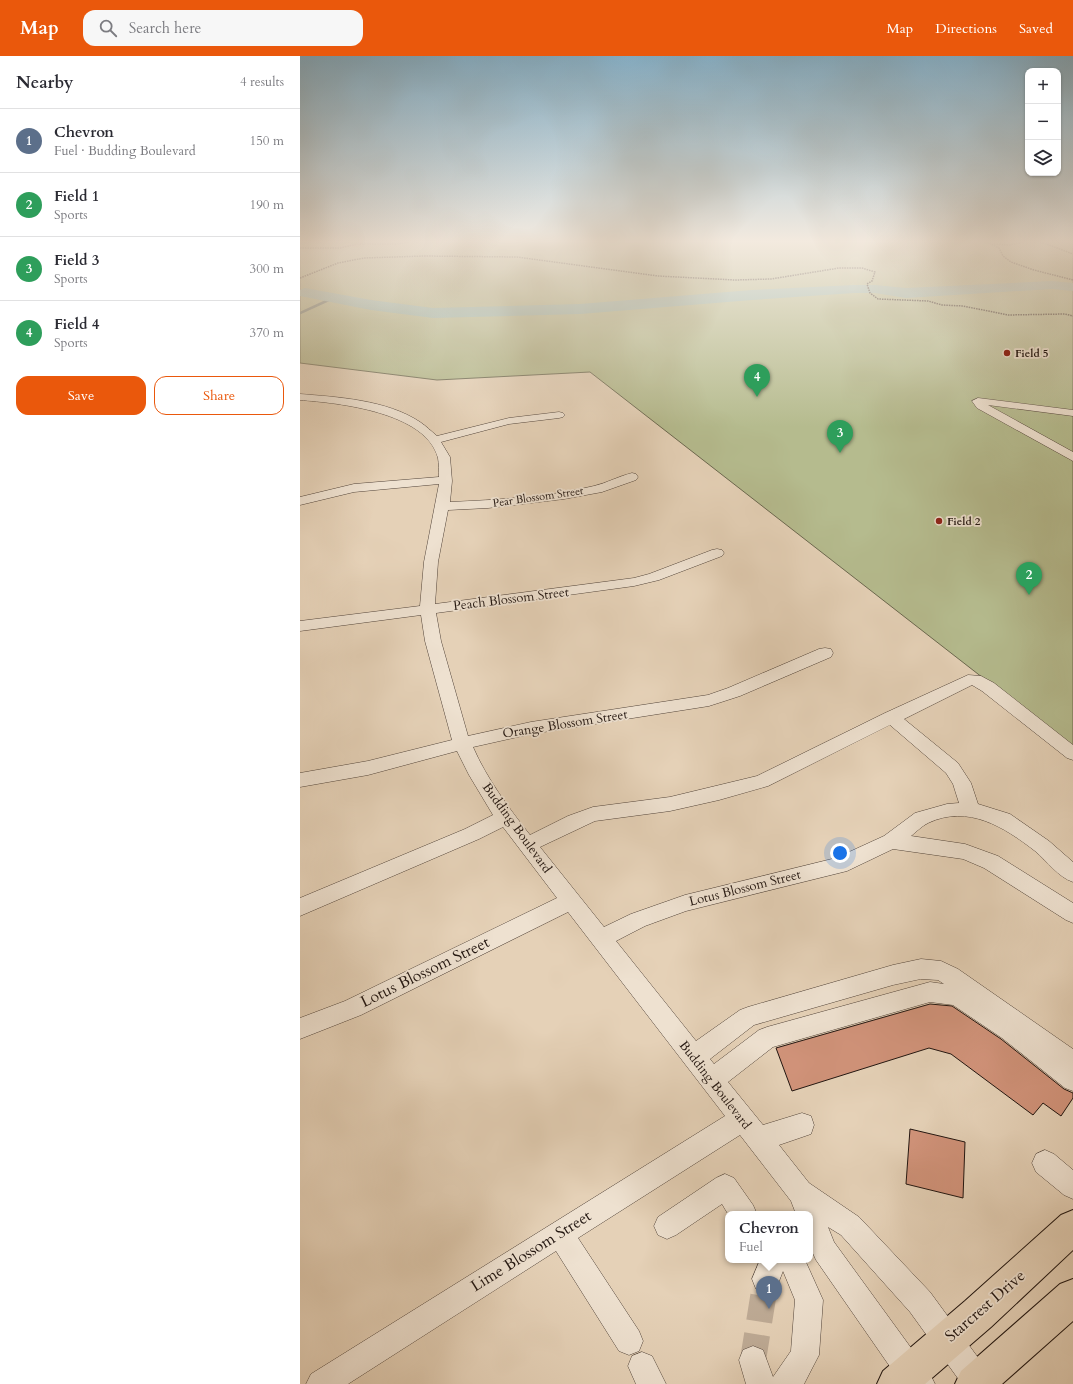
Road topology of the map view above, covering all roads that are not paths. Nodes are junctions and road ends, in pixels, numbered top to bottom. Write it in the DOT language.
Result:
graph roads {
  1 [pos="300,397"];
  2 [pos="1073,413"];
  3 [pos="560,415"];
  4 [pos="433,440"];
  5 [pos="1073,457"];
  6 [pos="632,477"];
  7 [pos="446,480"];
  8 [pos="300,501"];
  9 [pos="442,506"];
  10 [pos="717,553"];
  11 [pos="428,610"];
  12 [pos="300,626"];
  13 [pos="825,653"];
  14 [pos="891,717"];
  15 [pos="463,745"];
  16 [pos="1073,754"];
  17 [pos="300,780"];
  18 [pos="970,809"];
  19 [pos="505,817"];
  20 [pos="891,841"];
  21 [pos="527,845"];
  22 [pos="1073,874"];
  23 [pos="571,901"];
  24 [pos="300,907"];
  25 [pos="1073,914"];
  26 [pos="600,939"];
  27 [pos="300,1029"];
  28 [pos="693,1057"];
  29 [pos="1073,1062"];
  30 [pos="711,1080"];
  31 [pos="1073,1080"];
  32 [pos="742,1119"];
  33 [pos="802,1125"];
  34 [pos="758,1139"];
  35 [pos="1044,1163"];
  36 [pos="1073,1186"];
  37 [pos="742,1211"];
  38 [pos="784,1211"];
  39 [pos="666,1226"];
  40 [pos="1073,1227"];
  41 [pos="560,1234"];
  42 [pos="813,1238"];
  43 [pos="813,1248"];
  44 [pos="801,1263"];
  45 [pos="1073,1297"];
  46 [pos="948,1340"];
  47 [pos="641,1364"];
  48 [pos="909,1380"];
  49 [pos="977,1383"];
  50 [pos="321,1384"];
  51 [pos="785,1384"];
  1 -- 4 [label="street, Budding Boulevard"];
  2 -- 5 [label="street"];
  3 -- 4 [label="street"];
  4 -- 7 [label="street, Budding Boulevard"];
  6 -- 9 [label="street, Pear Blossom Street"];
  7 -- 8 [label="street"];
  7 -- 9 [label="street, Budding Boulevard"];
  9 -- 11 [label="street, Budding Boulevard"];
  10 -- 11 [label="street, Peach Blossom Street"];
  11 -- 12 [label="street, Peach Blossom Street"];
  11 -- 15 [label="street, Budding Boulevard"];
  13 -- 15 [label="street, Orange Blossom Street"];
  14 -- 16 [label="street"];
  14 -- 18 [label="street"];
  14 -- 21 [label="street"];
  15 -- 17 [label="street, Orange Blossom Street"];
  15 -- 19 [label="street, Budding Boulevard"];
  18 -- 20 [label="street, Lotus Blossom Street"];
  18 -- 22 [label="street"];
  19 -- 21 [label="street, Budding Boulevard"];
  19 -- 24 [label="street"];
  20 -- 25 [label="street"];
  20 -- 26 [label="street, Lotus Blossom Street"];
  21 -- 23 [label="street, Budding Boulevard"];
  23 -- 26 [label="street, Budding Boulevard"];
  23 -- 27 [label="street, Lotus Blossom Street"];
  26 -- 28 [label="street, Budding Boulevard"];
  28 -- 29 [label="street"];
  28 -- 30 [label="street, Budding Boulevard"];
  30 -- 31 [label="street"];
  30 -- 32 [label="street, Budding Boulevard"];
  32 -- 34 [label="street, Budding Boulevard"];
  32 -- 41 [label="street, Lime Blossom Street"];
  33 -- 34 [label="street"];
  34 -- 38 [label="street, Budding Boulevard"];
  35 -- 36 [label="street"];
  37 -- 39 [label="street"];
  40 -- 46 [label="main road, Starcrest Drive"];
  41 -- 47 [label="street"];
  41 -- 50 [label="street, Lime Blossom Street"];
  42 -- 46 [label="street, Budding Boulevard"];
  43 -- 48 [label="street, Budding Boulevard"];
  44 -- 51 [label="street"];
  45 -- 49 [label="main road"];
  46 -- 48 [label="main road, Starcrest Drive"];
  46 -- 49 [label="street, Budding Boulevard"];
}
